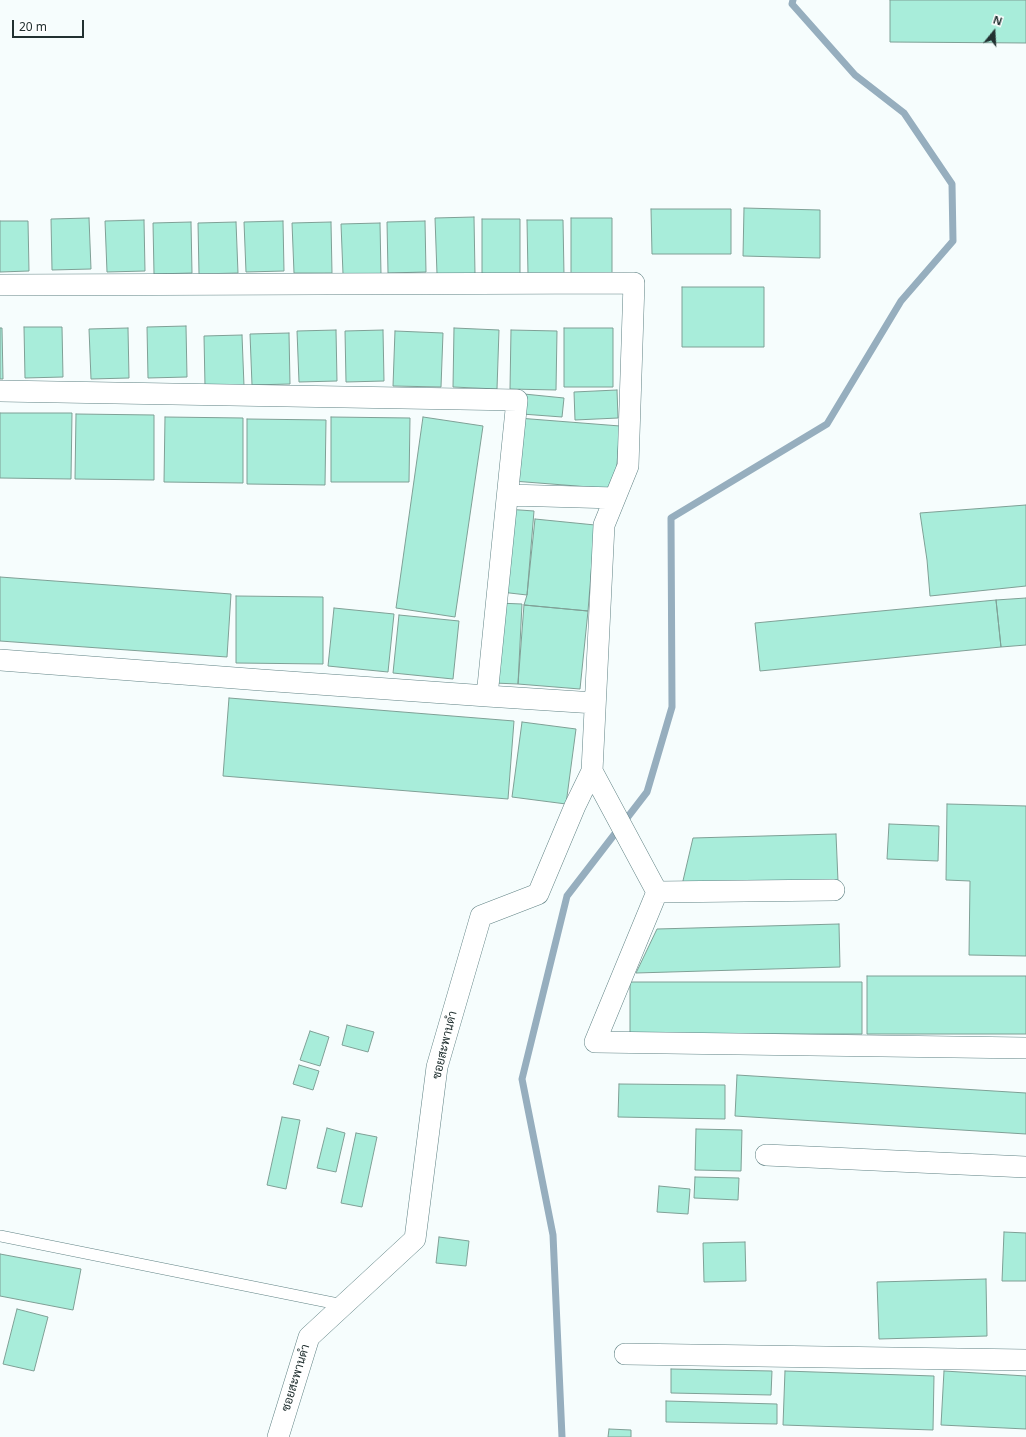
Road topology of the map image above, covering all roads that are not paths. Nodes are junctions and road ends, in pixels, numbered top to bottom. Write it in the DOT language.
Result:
graph roads {
  1 [pos="0,286"];
  2 [pos="0,392"];
  3 [pos="508,495"];
  4 [pos="615,498"];
  5 [pos="0,660"];
  6 [pos="487,696"];
  7 [pos="595,703"];
  8 [pos="592,771"];
  9 [pos="834,890"];
  10 [pos="657,892"];
  11 [pos="1026,1048"];
  12 [pos="766,1155"];
  13 [pos="1026,1167"];
  14 [pos="0,1236"];
  15 [pos="344,1306"];
  16 [pos="626,1354"];
  17 [pos="1026,1360"];
  18 [pos="278,1437"];
  1 -- 4 [label="street, ซอยสะพานดำ"];
  2 -- 3 [label="street"];
  3 -- 4 [label="street"];
  3 -- 6 [label="street"];
  4 -- 7 [label="street, ซอยสะพานดำ"];
  5 -- 6 [label="street"];
  6 -- 7 [label="street"];
  7 -- 8 [label="street, ซอยสะพานดำ"];
  8 -- 10 [label="street"];
  8 -- 15 [label="street, ซอยสะพานดำ"];
  9 -- 10 [label="street"];
  10 -- 11 [label="street"];
  12 -- 13 [label="street"];
  14 -- 15 [label="lane"];
  15 -- 18 [label="street, ซอยสะพานดำ"];
  16 -- 17 [label="street"];
}
